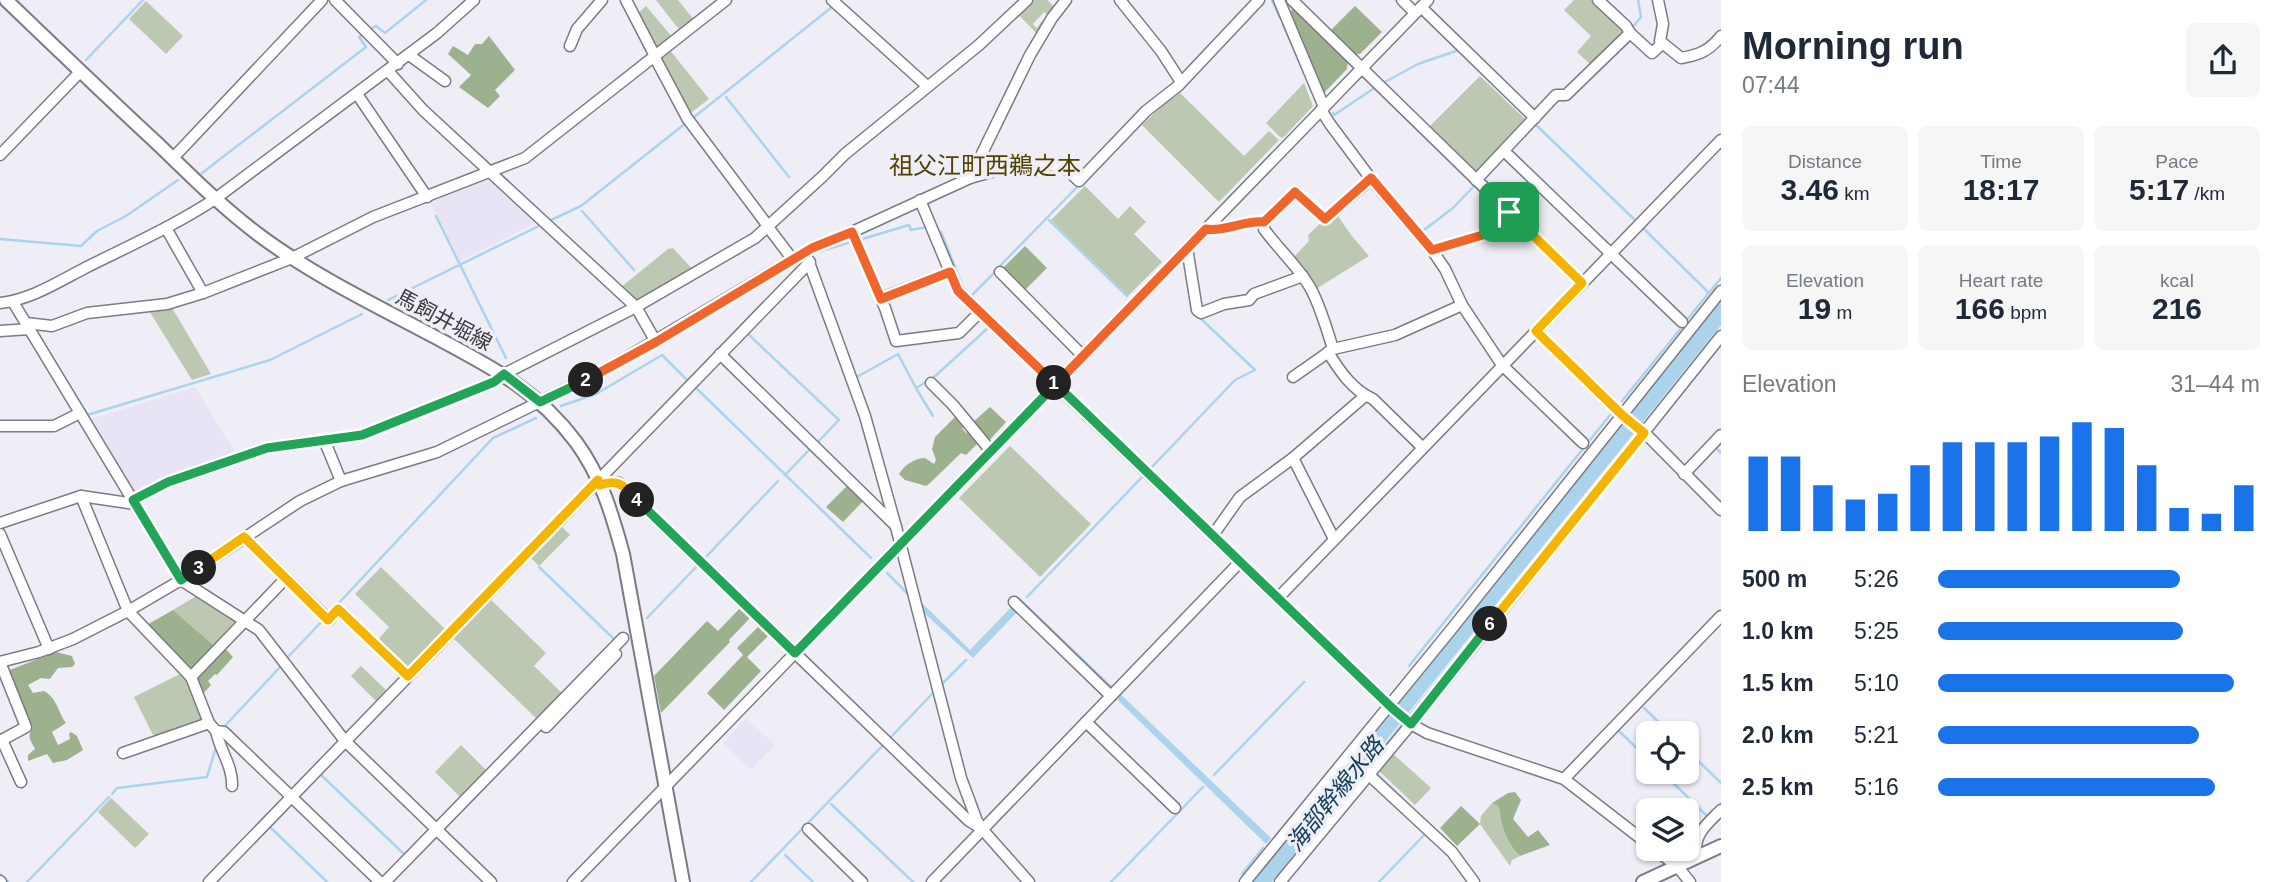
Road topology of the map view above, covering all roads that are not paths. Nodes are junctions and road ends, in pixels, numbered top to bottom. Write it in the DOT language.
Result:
graph roads {
  1 [pos="6,0"];
  2 [pos="322,0"];
  3 [pos="335,0"];
  4 [pos="603,0"];
  5 [pos="626,0"];
  6 [pos="726,0"];
  7 [pos="832,0"];
  8 [pos="1027,0"];
  9 [pos="1066,0"];
  10 [pos="1120,0"];
  11 [pos="1259,0"];
  12 [pos="1279,0"];
  13 [pos="1292,0"];
  14 [pos="1402,0"];
  15 [pos="1598,0"];
  16 [pos="1658,0"];
  17 [pos="468,2"];
  18 [pos="1421,7"];
  19 [pos="1630,33"];
  20 [pos="1721,36"];
  21 [pos="1662,44"];
  22 [pos="570,46"];
  23 [pos="409,55"];
  24 [pos="655,56"];
  25 [pos="398,64"];
  26 [pos="1362,67"];
  27 [pos="388,71"];
  28 [pos="80,72"];
  29 [pos="445,81"];
  30 [pos="1181,82"];
  31 [pos="927,86"];
  32 [pos="357,94"];
  33 [pos="1323,108"];
  34 [pos="1535,118"];
  35 [pos="1721,140"];
  36 [pos="1504,151"];
  37 [pos="0,155"];
  38 [pos="173,158"];
  39 [pos="489,172"];
  40 [pos="970,178"];
  41 [pos="1371,178"];
  42 [pos="1476,180"];
  43 [pos="427,197"];
  44 [pos="215,199"];
  45 [pos="919,200"];
  46 [pos="1509,212"];
  47 [pos="1264,222"];
  48 [pos="768,227"];
  49 [pos="166,228"];
  50 [pos="1206,229"];
  51 [pos="852,232"];
  52 [pos="1187,248"];
  53 [pos="1432,250"];
  54 [pos="1611,254"];
  55 [pos="292,258"];
  56 [pos="807,258"];
  57 [pos="793,260"];
  58 [pos="950,272"];
  59 [pos="999,272"];
  60 [pos="1303,276"];
  61 [pos="1582,283"];
  62 [pos="1721,291"];
  63 [pos="203,293"];
  64 [pos="881,299"];
  65 [pos="13,302"];
  66 [pos="0,303"];
  67 [pos="1462,305"];
  68 [pos="636,307"];
  69 [pos="980,312"];
  70 [pos="1682,322"];
  71 [pos="28,326"];
  72 [pos="0,331"];
  73 [pos="1536,331"];
  74 [pos="1721,336"];
  75 [pos="656,342"];
  76 [pos="1331,350"];
  77 [pos="720,354"];
  78 [pos="1083,356"];
  79 [pos="1502,365"];
  80 [pos="504,374"];
  81 [pos="1293,377"];
  82 [pos="931,383"];
  83 [pos="1056,384"];
  84 [pos="1365,396"];
  85 [pos="540,402"];
  86 [pos="80,413"];
  87 [pos="1622,415"];
  88 [pos="0,426"];
  89 [pos="1643,432"];
  90 [pos="1721,435"];
  91 [pos="325,442"];
  92 [pos="1583,443"];
  93 [pos="1422,447"];
  94 [pos="991,451"];
  95 [pos="1293,458"];
  96 [pos="608,469"];
  97 [pos="1684,474"];
  98 [pos="341,481"];
  99 [pos="599,483"];
  100 [pos="619,483"];
  101 [pos="81,496"];
  102 [pos="134,502"];
  103 [pos="1721,510"];
  104 [pos="0,523"];
  105 [pos="896,527"];
  106 [pos="0,534"];
  107 [pos="1213,535"];
  108 [pos="244,537"];
  109 [pos="1334,539"];
  110 [pos="901,544"];
  111 [pos="1240,562"];
  112 [pos="286,578"];
  113 [pos="181,580"];
  114 [pos="1278,598"];
  115 [pos="1017,605"];
  116 [pos="128,611"];
  117 [pos="1721,616"];
  118 [pos="244,621"];
  119 [pos="631,637"];
  120 [pos="49,649"];
  121 [pos="795,653"];
  122 [pos="0,662"];
  123 [pos="408,676"];
  124 [pos="191,677"];
  125 [pos="1114,693"];
  126 [pos="1391,706"];
  127 [pos="1086,722"];
  128 [pos="1410,723"];
  129 [pos="212,727"];
  130 [pos="546,727"];
  131 [pos="2,738"];
  132 [pos="345,741"];
  133 [pos="123,753"];
  134 [pos="1369,775"];
  135 [pos="1564,779"];
  136 [pos="21,782"];
  137 [pos="232,786"];
  138 [pos="664,788"];
  139 [pos="291,797"];
  140 [pos="1175,808"];
  141 [pos="1721,810"];
  142 [pos="436,829"];
  143 [pos="808,829"];
  144 [pos="982,829"];
  145 [pos="1699,833"];
  146 [pos="1636,835"];
  147 [pos="1721,846"];
  148 [pos="1699,856"];
  149 [pos="1670,861"];
  150 [pos="1688,861"];
  151 [pos="1677,866"];
  152 [pos="209,882"];
  153 [pos="383,882"];
  154 [pos="491,882"];
  155 [pos="573,882"];
  156 [pos="683,882"];
  157 [pos="862,882"];
  158 [pos="932,882"];
  159 [pos="1029,882"];
  160 [pos="1245,882"];
  161 [pos="1280,882"];
  162 [pos="1474,882"];
  163 [pos="1643,882"];
  164 [pos="1690,882"];
  1 -- 28 [label="main road, 馬飼井堀線"];
  2 -- 38 [label="street"];
  3 -- 25 [label="street"];
  4 -- 22 [label="street"];
  5 -- 24 [label="street"];
  6 -- 24 [label="street"];
  7 -- 31 [label="street"];
  8 -- 31 [label="street"];
  9 -- 40 [label="street"];
  10 -- 30 [label="street"];
  11 -- 30 [label="street"];
  12 -- 33 [label="street"];
  13 -- 26 [label="street"];
  14 -- 18 [label="street"];
  15 -- 19 [label="street"];
  16 -- 21 [label="street"];
  17 -- 23 [label="street"];
  18 -- 26 [label="street"];
  18 -- 34 [label="street"];
  19 -- 21 [label="street"];
  19 -- 34 [label="street"];
  20 -- 21 [label="street"];
  23 -- 25 [label="street"];
  23 -- 29 [label="street"];
  24 -- 39 [label="street"];
  24 -- 48 [label="street"];
  25 -- 27 [label="street"];
  26 -- 33 [label="street"];
  26 -- 42 [label="street"];
  27 -- 32 [label="street"];
  27 -- 39 [label="street"];
  28 -- 37 [label="street"];
  28 -- 38 [label="main road, 馬飼井堀線"];
  30 -- 40 [label="street"];
  31 -- 48 [label="street"];
  32 -- 43 [label="street"];
  32 -- 44 [label="street"];
  33 -- 41 [label="street"];
  33 -- 50 [label="street"];
  34 -- 36 [label="street"];
  35 -- 54 [label="street"];
  36 -- 42 [label="street"];
  36 -- 54 [label="street"];
  38 -- 44 [label="main road, 馬飼井堀線"];
  39 -- 43 [label="street"];
  39 -- 68 [label="street"];
  40 -- 45 [label="street"];
  41 -- 47 [label="street"];
  41 -- 53 [label="street"];
  42 -- 46 [label="street"];
  43 -- 55 [label="street"];
  44 -- 49 [label="street"];
  44 -- 55 [label="main road, 馬飼井堀線"];
  45 -- 51 [label="street"];
  45 -- 58 [label="street"];
  46 -- 53 [label="street"];
  46 -- 61 [label="street"];
  47 -- 50 [label="street"];
  47 -- 60 [label="street"];
  48 -- 57 [label="street"];
  48 -- 68 [label="street"];
  49 -- 63 [label="street"];
  49 -- 65 [label="street"];
  50 -- 52 [label="street"];
  51 -- 56 [label="street"];
  51 -- 64 [label="street"];
  52 -- 60 [label="street"];
  52 -- 78 [label="street"];
  53 -- 67 [label="street"];
  54 -- 61 [label="street"];
  54 -- 70 [label="street"];
  55 -- 63 [label="street"];
  55 -- 80 [label="main road, 馬飼井堀線"];
  56 -- 57 [label="street"];
  56 -- 77 [label="street"];
  56 -- 105 [label="street"];
  57 -- 75 [label="street"];
  58 -- 64 [label="street"];
  58 -- 69 [label="street"];
  59 -- 78 [label="street"];
  60 -- 76 [label="street"];
  61 -- 73 [label="street"];
  62 -- 87 [label="street"];
  63 -- 71 [label="street"];
  64 -- 69 [label="street"];
  65 -- 66 [label="street"];
  65 -- 71 [label="street"];
  67 -- 76 [label="street"];
  67 -- 79 [label="street"];
  68 -- 75 [label="street"];
  68 -- 80 [label="street"];
  69 -- 83 [label="street"];
  71 -- 72 [label="street"];
  71 -- 86 [label="street"];
  73 -- 79 [label="street"];
  73 -- 87 [label="street"];
  74 -- 89 [label="street"];
  75 -- 85 [label="street"];
  76 -- 81 [label="street"];
  76 -- 84 [label="street"];
  77 -- 96 [label="street"];
  77 -- 105 [label="street"];
  78 -- 83 [label="street"];
  79 -- 92 [label="street"];
  79 -- 93 [label="street"];
  80 -- 85 [label="main road, 馬飼井堀線"];
  80 -- 91 [label="street"];
  82 -- 94 [label="street"];
  83 -- 94 [label="street"];
  83 -- 107 [label="street"];
  84 -- 93 [label="street"];
  84 -- 95 [label="street"];
  85 -- 98 [label="street"];
  85 -- 99 [label="main road, 馬飼井堀線"];
  86 -- 88 [label="street"];
  86 -- 102 [label="street"];
  87 -- 89 [label="street"];
  87 -- 126 [label="street"];
  89 -- 97 [label="street"];
  89 -- 128 [label="street"];
  90 -- 97 [label="street"];
  91 -- 98 [label="street"];
  91 -- 102 [label="street"];
  93 -- 109 [label="street"];
  94 -- 110 [label="street"];
  95 -- 107 [label="street"];
  95 -- 109 [label="street"];
  96 -- 99 [label="street"];
  96 -- 100 [label="street"];
  97 -- 103 [label="street"];
  98 -- 108 [label="street"];
  99 -- 100 [label="street"];
  99 -- 119 [label="main road, 馬飼井堀線"];
  99 -- 123 [label="street"];
  100 -- 121 [label="street"];
  101 -- 102 [label="street"];
  101 -- 104 [label="street"];
  101 -- 116 [label="street"];
  102 -- 113 [label="street"];
  105 -- 110 [label="street"];
  106 -- 120 [label="street"];
  107 -- 111 [label="street"];
  108 -- 112 [label="street"];
  108 -- 113 [label="street"];
  109 -- 114 [label="street"];
  110 -- 121 [label="street"];
  110 -- 144 [label="street"];
  111 -- 114 [label="street"];
  111 -- 125 [label="street"];
  112 -- 118 [label="street"];
  112 -- 123 [label="street"];
  113 -- 116 [label="street"];
  113 -- 118 [label="street"];
  114 -- 126 [label="street"];
  115 -- 125 [label="street"];
  116 -- 120 [label="street"];
  116 -- 124 [label="street"];
  117 -- 135 [label="street"];
  118 -- 124 [label="street"];
  118 -- 132 [label="street"];
  119 -- 130 [label="street"];
  119 -- 138 [label="main road, 馬飼井堀線"];
  119 -- 142 [label="street"];
  120 -- 122 [label="street"];
  121 -- 138 [label="street"];
  121 -- 144 [label="street"];
  122 -- 131 [label="street"];
  123 -- 132 [label="street"];
  124 -- 129 [label="street"];
  125 -- 127 [label="street"];
  126 -- 128 [label="street"];
  126 -- 160 [label="street"];
  127 -- 140 [label="street"];
  127 -- 144 [label="street"];
  128 -- 134 [label="street"];
  128 -- 135 [label="street"];
  129 -- 133 [label="street"];
  129 -- 137 [label="street"];
  129 -- 139 [label="street"];
  131 -- 136 [label="street"];
  132 -- 139 [label="street"];
  132 -- 142 [label="street"];
  134 -- 161 [label="street"];
  134 -- 162 [label="street"];
  135 -- 146 [label="street"];
  138 -- 155 [label="street"];
  138 -- 156 [label="main road, 馬飼井堀線"];
  139 -- 152 [label="street"];
  139 -- 153 [label="street"];
  141 -- 145 [label="street"];
  142 -- 153 [label="street"];
  142 -- 154 [label="street"];
  143 -- 157 [label="street"];
  144 -- 158 [label="street"];
  144 -- 159 [label="street"];
  147 -- 148 [label="main road"];
  149 -- 151 [label="street"];
  150 -- 151 [label="main road"];
  151 -- 163 [label="main road"];
  151 -- 164 [label="street"];
}
